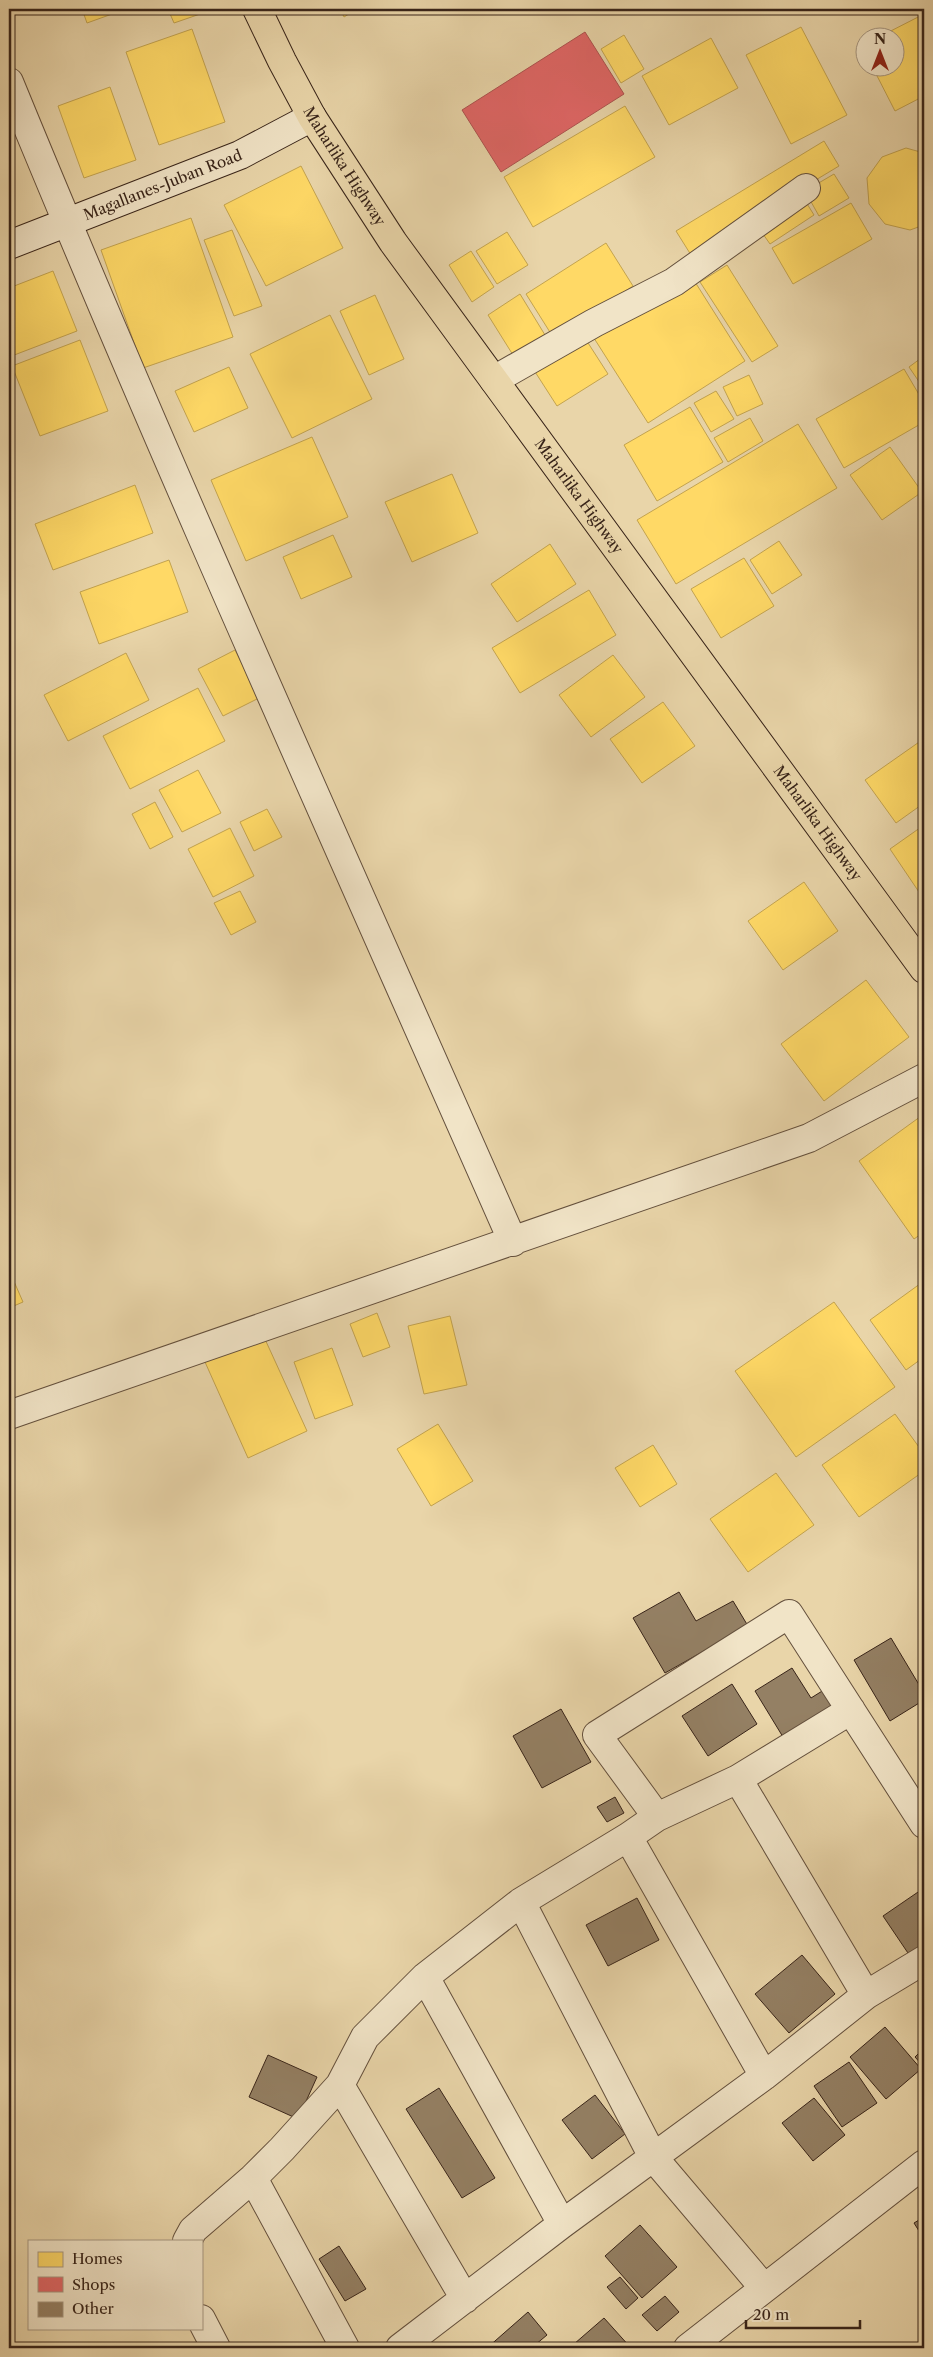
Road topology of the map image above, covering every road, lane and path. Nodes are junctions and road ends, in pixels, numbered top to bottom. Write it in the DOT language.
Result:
graph roads {
  1 [pos="257,9"];
  2 [pos="9,82"];
  3 [pos="312,116"];
  4 [pos="806,188"];
  5 [pos="67,223"];
  6 [pos="9,245"];
  7 [pos="494,380"];
  8 [pos="924,969"];
  9 [pos="924,1078"];
  10 [pos="514,1242"];
  11 [pos="9,1416"];
  12 [pos="852,1710"];
  13 [pos="738,1779"];
  14 [pos="656,1817"];
  15 [pos="924,1824"];
  16 [pos="628,1838"];
  17 [pos="522,1902"];
  18 [pos="924,1960"];
  19 [pos="425,1977"];
  20 [pos="866,1995"];
  21 [pos="764,2076"];
  22 [pos="340,2085"];
  23 [pos="653,2157"];
  24 [pos="924,2164"];
  25 [pos="253,2178"];
  26 [pos="562,2224"];
  27 [pos="188,2240"];
  28 [pos="764,2288"];
  29 [pos="465,2299"];
  30 [pos="202,2321"];
  31 [pos="216,2348"];
  32 [pos="345,2348"];
  33 [pos="400,2348"];
  34 [pos="688,2348"];
  1 -- 3 [label="highway, Maharlika Highway"];
  2 -- 5 [label="street"];
  3 -- 5 [label="street, Magallanes-Juban Road"];
  3 -- 7 [label="highway, Maharlika Highway"];
  4 -- 7 [label="street"];
  5 -- 6 [label="street, Magallanes-Juban Road"];
  5 -- 10 [label="street"];
  7 -- 8 [label="highway, Maharlika Highway"];
  9 -- 10 [label="street"];
  10 -- 11 [label="street"];
  12 -- 13 [label="street"];
  12 -- 14 [label="street"];
  12 -- 15 [label="street"];
  13 -- 14 [label="street"];
  13 -- 20 [label="street"];
  14 -- 16 [label="street"];
  16 -- 17 [label="street"];
  16 -- 21 [label="street"];
  17 -- 19 [label="street"];
  17 -- 23 [label="street"];
  18 -- 20 [label="street"];
  19 -- 22 [label="street"];
  19 -- 26 [label="street"];
  20 -- 21 [label="street"];
  21 -- 23 [label="street"];
  22 -- 25 [label="street"];
  22 -- 29 [label="street"];
  23 -- 26 [label="street"];
  23 -- 28 [label="street"];
  24 -- 28 [label="street"];
  25 -- 27 [label="street"];
  25 -- 32 [label="street"];
  26 -- 29 [label="street"];
  28 -- 34 [label="street"];
  29 -- 33 [label="street"];
  30 -- 31 [label="street"];
}
